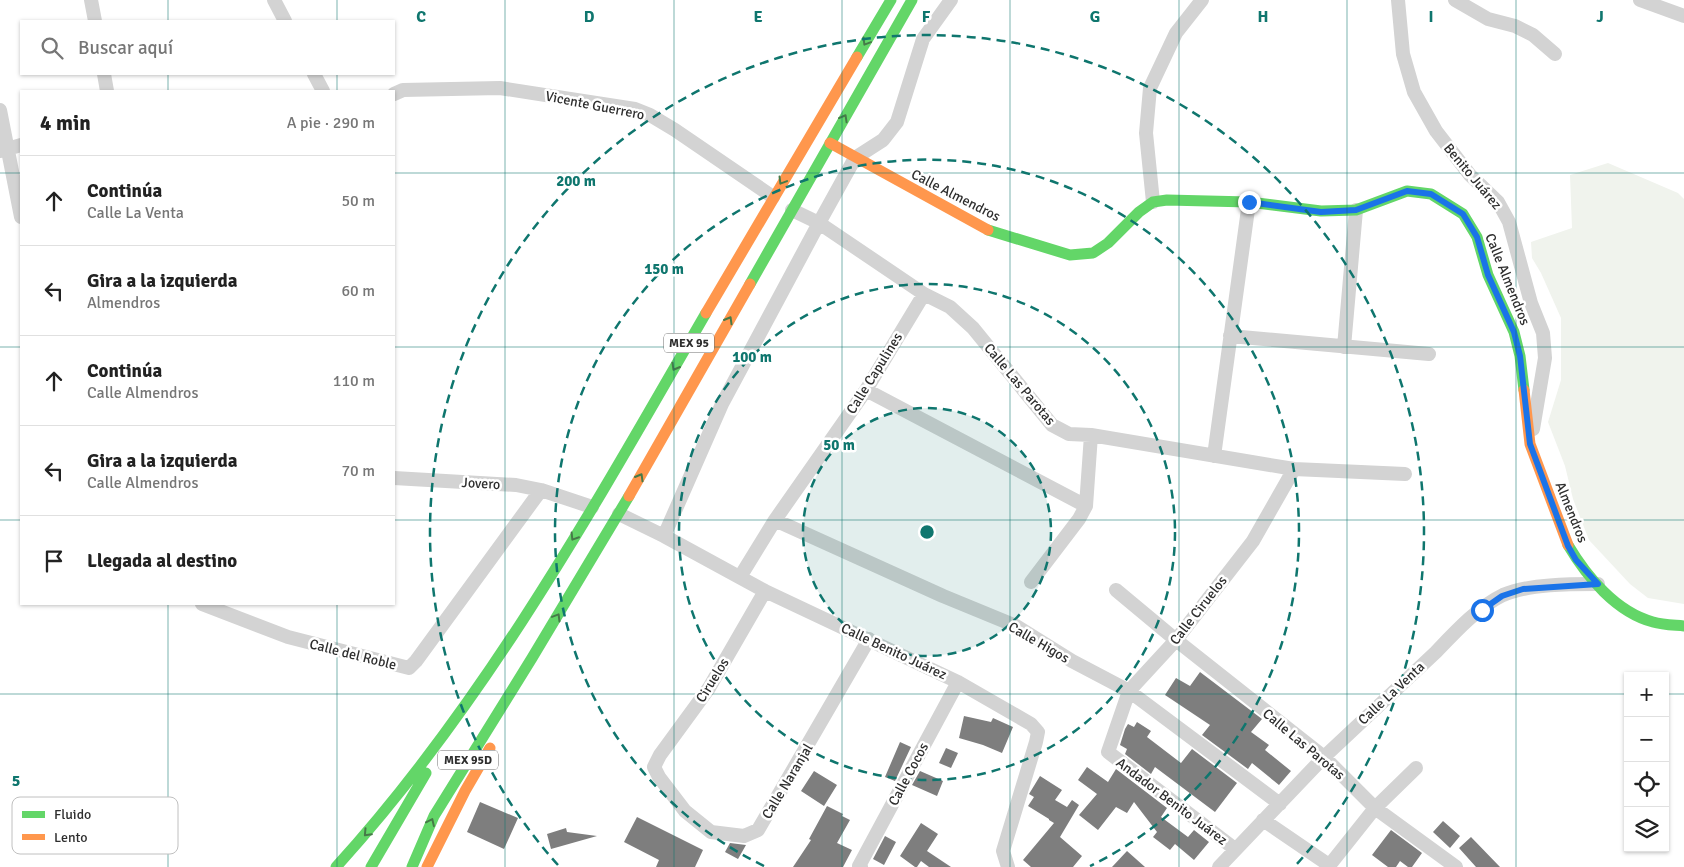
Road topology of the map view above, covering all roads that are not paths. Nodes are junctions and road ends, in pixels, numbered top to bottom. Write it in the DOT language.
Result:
graph roads {
  1 [pos="91,0"];
  2 [pos="274,0"];
  3 [pos="891,0"];
  4 [pos="912,0"];
  5 [pos="951,0"];
  6 [pos="1202,0"];
  7 [pos="1412,0"];
  8 [pos="1455,0"];
  9 [pos="1640,0"];
  10 [pos="1398,2"];
  11 [pos="1684,16"];
  12 [pos="94,20"];
  13 [pos="284,20"];
  14 [pos="1555,54"];
  15 [pos="104,75"];
  16 [pos="315,75"];
  17 [pos="107,90"];
  18 [pos="322,90"];
  19 [pos="395,94"];
  20 [pos="0,110"];
  21 [pos="830,143"];
  22 [pos="20,145"];
  23 [pos="4,150"];
  24 [pos="855,158"];
  25 [pos="773,197"];
  26 [pos="1153,202"];
  27 [pos="1249,202"];
  28 [pos="792,210"];
  29 [pos="1356,210"];
  30 [pos="20,213"];
  31 [pos="819,223"];
  32 [pos="924,294"];
  33 [pos="1230,336"];
  34 [pos="1344,347"];
  35 [pos="1429,354"];
  36 [pos="866,390"];
  37 [pos="1091,435"];
  38 [pos="1530,444"];
  39 [pos="1214,456"];
  40 [pos="1294,469"];
  41 [pos="1405,474"];
  42 [pos="395,478"];
  43 [pos="542,490"];
  44 [pos="1086,506"];
  45 [pos="592,507"];
  46 [pos="619,514"];
  47 [pos="775,520"];
  48 [pos="664,536"];
  49 [pos="740,577"];
  50 [pos="1031,582"];
  51 [pos="1598,584"];
  52 [pos="1116,590"];
  53 [pos="765,591"];
  54 [pos="206,605"];
  55 [pos="1684,626"];
  56 [pos="869,640"];
  57 [pos="1176,640"];
  58 [pos="532,658"];
  59 [pos="958,682"];
  60 [pos="482,683"];
  61 [pos="1130,691"];
  62 [pos="1108,752"];
  63 [pos="1324,757"];
  64 [pos="654,767"];
  65 [pos="1416,768"];
  66 [pos="1280,804"];
  67 [pos="1376,808"];
  68 [pos="1264,820"];
  69 [pos="1236,850"];
  70 [pos="1329,866"];
  71 [pos="336,867"];
  72 [pos="371,867"];
  73 [pos="412,867"];
  74 [pos="427,867"];
  75 [pos="860,867"];
  76 [pos="1008,867"];
  77 [pos="1218,867"];
  78 [pos="1456,867"];
  1 -- 12 [label="street"];
  2 -- 13 [label="street"];
  3 -- 25 [label="main road, MEX 95, one-way"];
  21 -- 4 [label="main road, MEX 95, one-way"];
  5 -- 24 [label="street"];
  6 -- 26 [label="street"];
  7 -- 10 [label="street"];
  8 -- 14 [label="street"];
  9 -- 11 [label="street"];
  10 -- 38 [label="street, Benito Juárez"];
  15 -- 17 [label="street"];
  16 -- 18 [label="street"];
  19 -- 25 [label="street, Vicente Guerrero"];
  20 -- 23 [label="street"];
  21 -- 24 [label="main road, Calle Almendros"];
  21 -- 28 [label="main road, MEX 95"];
  22 -- 23 [label="street"];
  23 -- 30 [label="street"];
  24 -- 26 [label="main road, Calle Almendros"];
  24 -- 31 [label="street"];
  25 -- 45 [label="main road, MEX 95, one-way"];
  26 -- 27 [label="main road, Calle Almendros"];
  27 -- 29 [label="main road, Calle Almendros"];
  27 -- 33 [label="street"];
  28 -- 31 [label="street, Calle Las Parotas"];
  46 -- 28 [label="main road, MEX 95, one-way"];
  29 -- 34 [label="street"];
  29 -- 38 [label="main road, Calle Almendros"];
  31 -- 32 [label="street, Calle Las Parotas"];
  31 -- 48 [label="street"];
  32 -- 36 [label="street, Calle Capulines"];
  32 -- 37 [label="street, Calle Las Parotas"];
  33 -- 34 [label="street"];
  33 -- 39 [label="street"];
  34 -- 35 [label="street"];
  36 -- 44 [label="street"];
  36 -- 47 [label="street, Calle Capulines"];
  37 -- 39 [label="street, Calle Las Parotas"];
  37 -- 44 [label="street"];
  38 -- 51 [label="main road, Almendros"];
  39 -- 40 [label="street, Calle Las Parotas"];
  40 -- 41 [label="street, Calle Las Parotas"];
  40 -- 57 [label="street, Calle Ciruelos"];
  42 -- 43 [label="street, Jovero"];
  43 -- 45 [label="street, Jovero"];
  43 -- 54 [label="street, Calle del Roble"];
  44 -- 50 [label="street"];
  45 -- 60 [label="main road, MEX 95, one-way"];
  46 -- 48 [label="street, Calle Benito Juárez"];
  58 -- 46 [label="main road, MEX 95, one-way"];
  47 -- 49 [label="street, Calle Capulines"];
  47 -- 61 [label="street, Calle Higos"];
  48 -- 49 [label="street, Calle Benito Juárez"];
  49 -- 53 [label="street, Calle Benito Juárez"];
  51 -- 55 [label="main road, Almendros"];
  51 -- 63 [label="street, Calle La Venta"];
  52 -- 57 [label="street, Calle Las Parotas"];
  53 -- 56 [label="street, Calle Benito Juárez"];
  53 -- 64 [label="street, Ciruelos"];
  56 -- 59 [label="street, Calle Benito Juárez"];
  56 -- 64 [label="street, Calle Naranjal"];
  57 -- 61 [label="street, Calle Ciruelos"];
  57 -- 63 [label="street, Calle Las Parotas"];
  73 -- 58 [label="main road, MEX 95D, one-way"];
  58 -- 74 [label="main road, MEX 95"];
  59 -- 75 [label="street, Calle Cocos"];
  59 -- 76 [label="street, Calle Benito Juárez"];
  60 -- 71 [label="main road, MEX 95D, one-way"];
  60 -- 72 [label="main road, MEX 95"];
  61 -- 62 [label="street, Calle Ciruelos"];
  61 -- 66 [label="street, Calle Higos"];
  62 -- 69 [label="street, Andador Benito Juárez"];
  63 -- 66 [label="street, Calle La Venta"];
  63 -- 67 [label="street, Calle Las Parotas"];
  65 -- 67 [label="street"];
  66 -- 68 [label="street, Calle La Venta"];
  67 -- 70 [label="street"];
  67 -- 78 [label="street, Calle Las Parotas"];
  68 -- 69 [label="street, Calle La Venta"];
  68 -- 70 [label="street"];
  69 -- 77 [label="street, Calle La Venta"];
}
